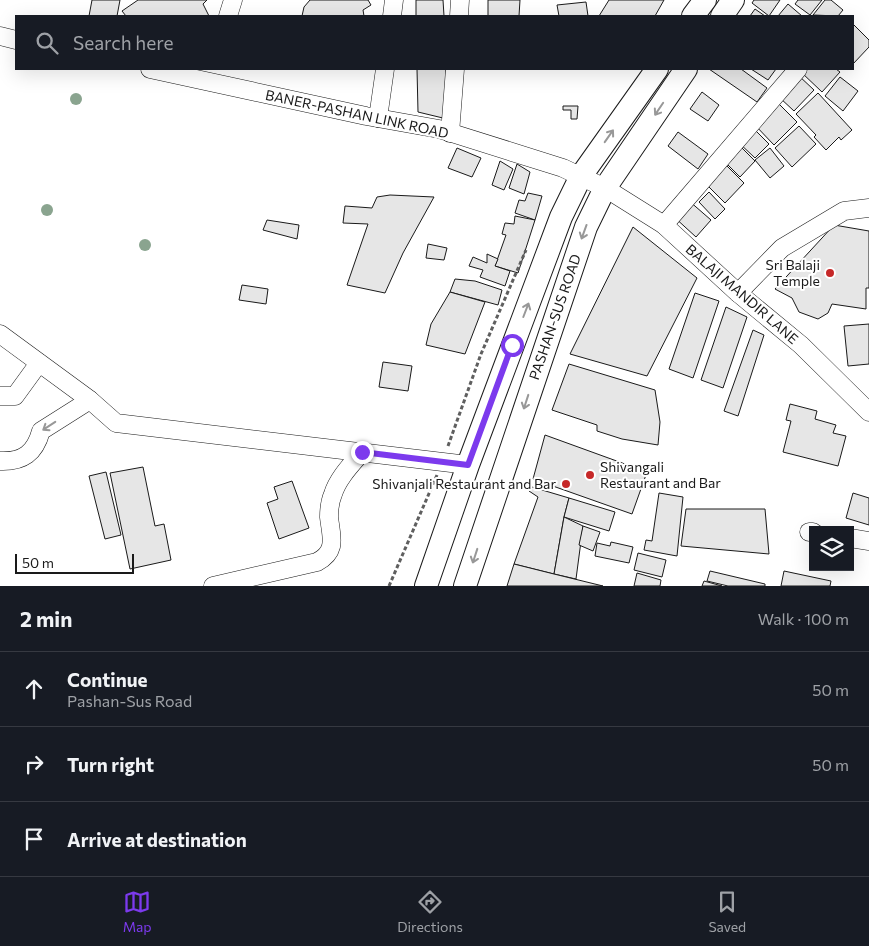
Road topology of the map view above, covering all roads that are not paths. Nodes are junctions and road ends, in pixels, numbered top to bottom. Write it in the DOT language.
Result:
graph roads {
  1 [pos="233,0"];
  2 [pos="394,0"];
  3 [pos="460,0"];
  4 [pos="705,0"];
  5 [pos="733,0"];
  6 [pos="228,15"];
  7 [pos="392,15"];
  8 [pos="459,15"];
  9 [pos="695,15"];
  10 [pos="723,15"];
  11 [pos="0,36"];
  12 [pos="15,40"];
  13 [pos="161,70"];
  14 [pos="385,70"];
  15 [pos="455,70"];
  16 [pos="656,70"];
  17 [pos="685,70"];
  18 [pos="797,70"];
  19 [pos="204,74"];
  20 [pos="379,113"];
  21 [pos="451,128"];
  22 [pos="572,172"];
  23 [pos="605,188"];
  24 [pos="869,208"];
  25 [pos="664,225"];
  26 [pos="738,293"];
  27 [pos="0,334"];
  28 [pos="40,363"];
  29 [pos="0,396"];
  30 [pos="90,400"];
  31 [pos="869,412"];
  32 [pos="362,452"];
  33 [pos="0,461"];
  34 [pos="468,465"];
  35 [pos="854,539"];
  36 [pos="869,541"];
  37 [pos="213,586"];
  38 [pos="426,586"];
  39 [pos="465,586"];
  1 -- 6 [label="street"];
  2 -- 7 [label="street"];
  3 -- 8 [label="street"];
  4 -- 9 [label="main road"];
  5 -- 10 [label="main road"];
  11 -- 12 [label="street"];
  13 -- 19 [label="street, BANER-PASHAN LINK ROAD"];
  14 -- 20 [label="street"];
  15 -- 21 [label="street"];
  22 -- 16 [label="main road, one-way"];
  17 -- 23 [label="main road, PASHAN-SUS ROAD, one-way"];
  18 -- 25 [label="street"];
  19 -- 20 [label="street, BANER-PASHAN LINK ROAD"];
  20 -- 21 [label="street, BANER-PASHAN LINK ROAD"];
  21 -- 22 [label="street, BANER-PASHAN LINK ROAD"];
  22 -- 23 [label="street, BANER-PASHAN LINK ROAD"];
  34 -- 22 [label="main road, PASHAN-SUS ROAD, one-way"];
  23 -- 25 [label="street, BALAJI MANDIR LANE"];
  23 -- 39 [label="main road, PASHAN-SUS ROAD, one-way"];
  24 -- 26 [label="street"];
  25 -- 26 [label="street, BALAJI MANDIR LANE"];
  26 -- 31 [label="street, BALAJI MANDIR LANE"];
  27 -- 28 [label="street"];
  28 -- 29 [label="street"];
  28 -- 30 [label="street"];
  30 -- 32 [label="street"];
  30 -- 33 [label="street, one-way"];
  32 -- 34 [label="street"];
  32 -- 37 [label="street"];
  34 -- 38 [label="main road, PASHAN-SUS ROAD"];
  35 -- 36 [label="street"];
}
